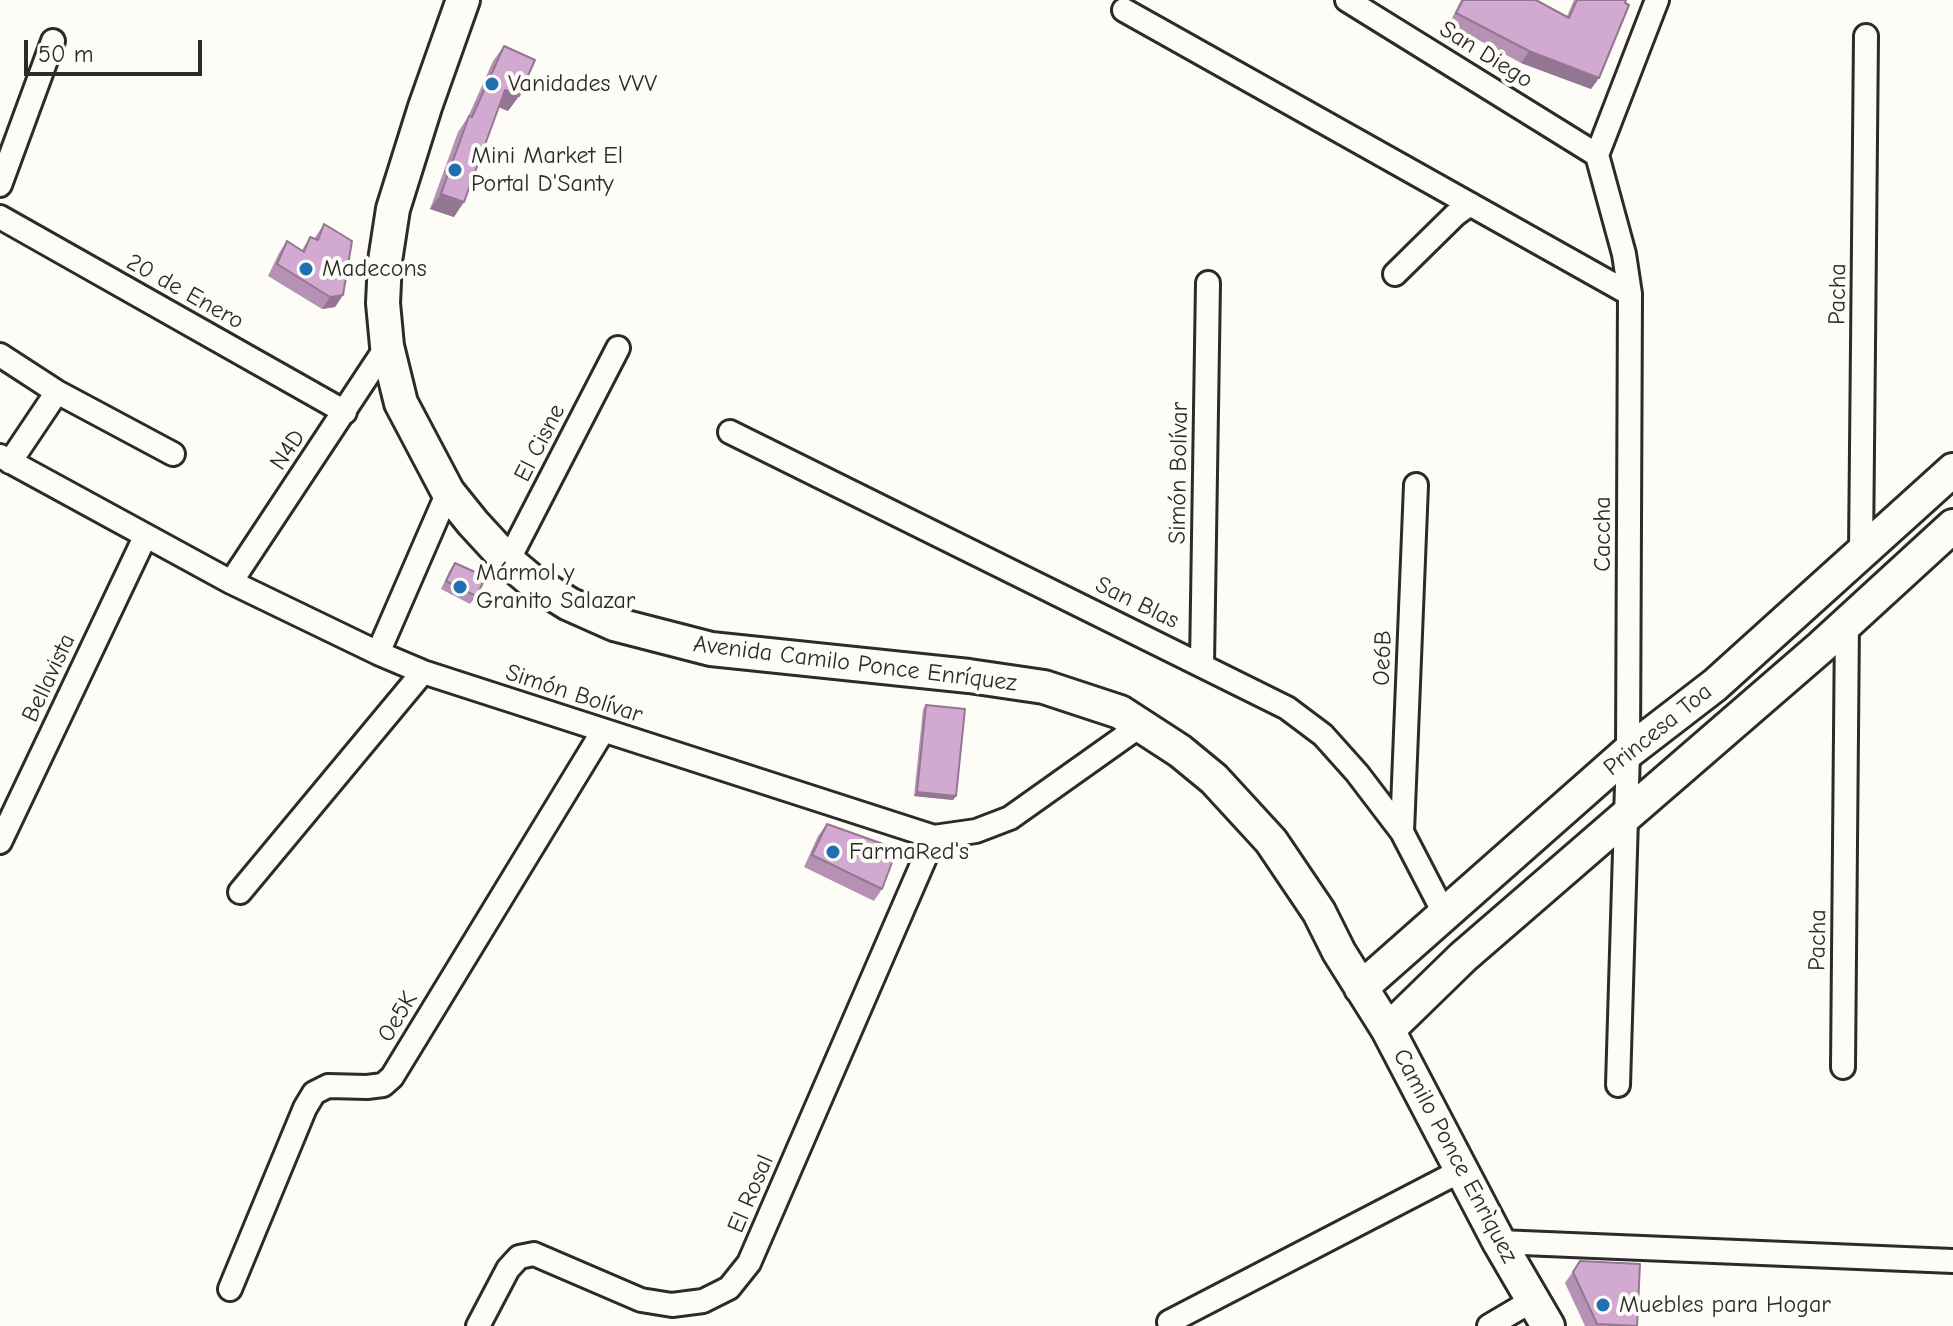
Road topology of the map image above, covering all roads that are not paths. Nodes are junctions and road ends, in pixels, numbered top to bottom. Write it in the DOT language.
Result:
graph roads {
  1 [pos="463,0"];
  2 [pos="1347,0"];
  3 [pos="1657,0"];
  4 [pos="1124,10"];
  5 [pos="1866,36"];
  6 [pos="53,41"];
  7 [pos="5,152"];
  8 [pos="1597,155"];
  9 [pos="0,185"];
  10 [pos="1470,204"];
  11 [pos="0,217"];
  12 [pos="1395,274"];
  13 [pos="1208,283"];
  14 [pos="1630,294"];
  15 [pos="387,346"];
  16 [pos="618,348"];
  17 [pos="0,355"];
  18 [pos="57,392"];
  19 [pos="345,412"];
  20 [pos="730,432"];
  21 [pos="173,454"];
  22 [pos="5,459"];
  23 [pos="1953,470"];
  24 [pos="1416,485"];
  25 [pos="448,492"];
  26 [pos="1953,526"];
  27 [pos="145,537"];
  28 [pos="1861,552"];
  29 [pos="508,561"];
  30 [pos="231,582"];
  31 [pos="1847,622"];
  32 [pos="378,653"];
  33 [pos="1202,664"];
  34 [pos="423,672"];
  35 [pos="1141,725"];
  36 [pos="603,731"];
  37 [pos="1628,752"];
  38 [pos="1625,819"];
  39 [pos="1402,832"];
  40 [pos="934,837"];
  41 [pos="0,842"];
  42 [pos="240,892"];
  43 [pos="1444,913"];
  44 [pos="1361,988"];
  45 [pos="1388,1030"];
  46 [pos="1843,1067"];
  47 [pos="1618,1085"];
  48 [pos="1462,1170"];
  49 [pos="1499,1242"];
  50 [pos="1953,1261"];
  51 [pos="230,1289"];
  52 [pos="1540,1313"];
  53 [pos="1169,1322"];
  54 [pos="478,1326"];
  55 [pos="1489,1326"];
  1 -- 15 [label="main road, Avenida Camilo Ponce Enríquez"];
  2 -- 8 [label="street, San Diego"];
  3 -- 8 [label="street"];
  4 -- 10 [label="street"];
  5 -- 28 [label="street, Pacha"];
  6 -- 7 [label="street"];
  7 -- 9 [label="street"];
  8 -- 14 [label="street, Caccha"];
  10 -- 12 [label="street"];
  10 -- 14 [label="street"];
  11 -- 19 [label="street, 20 de Enero"];
  13 -- 33 [label="street, Simón Bolívar"];
  14 -- 37 [label="street, Caccha"];
  15 -- 19 [label="street, N4D"];
  15 -- 25 [label="main road, Avenida Camilo Ponce Enríquez"];
  16 -- 29 [label="street, El Cisne"];
  17 -- 18 [label="street"];
  18 -- 21 [label="street"];
  18 -- 22 [label="street"];
  19 -- 30 [label="street, N4D"];
  20 -- 33 [label="street, San Blas"];
  22 -- 27 [label="street, Simón Bolívar"];
  23 -- 28 [label="main road, Princesa Toa"];
  24 -- 39 [label="street, Oe6B"];
  25 -- 29 [label="main road, Avenida Camilo Ponce Enríquez"];
  25 -- 32 [label="street"];
  26 -- 31 [label="main road, Princesa Toa"];
  27 -- 30 [label="street, Simón Bolívar"];
  27 -- 41 [label="street, Bellavista"];
  28 -- 37 [label="main road, Princesa Toa"];
  29 -- 35 [label="main road, Avenida Camilo Ponce Enríquez"];
  30 -- 32 [label="street, Simón Bolívar"];
  31 -- 38 [label="main road, Princesa Toa"];
  31 -- 46 [label="street, Pacha"];
  32 -- 34 [label="street, Simón Bolívar"];
  33 -- 39 [label="street, San Blas"];
  34 -- 36 [label="street, Simón Bolívar"];
  34 -- 42 [label="street"];
  35 -- 40 [label="street, Simón Bolívar"];
  35 -- 44 [label="main road, Avenida Camilo Ponce Enríquez"];
  36 -- 40 [label="street, Simón Bolívar"];
  36 -- 51 [label="street, Oe5K"];
  37 -- 38 [label="street, Caccha"];
  37 -- 43 [label="main road, Princesa Toa"];
  38 -- 45 [label="main road, Princesa Toa"];
  38 -- 47 [label="street, Caccha"];
  39 -- 43 [label="street, San Blas"];
  40 -- 54 [label="street, El Rosal"];
  43 -- 44 [label="main road, Princesa Toa"];
  44 -- 45 [label="main road, Camilo Ponce Enrìquez"];
  45 -- 48 [label="main road, Camilo Ponce Enrìquez"];
  48 -- 49 [label="main road, Camilo Ponce Enrìquez"];
  48 -- 53 [label="street"];
  49 -- 50 [label="street"];
  49 -- 52 [label="main road, Camilo Ponce Enrìquez"];
  52 -- 55 [label="street"];
}
